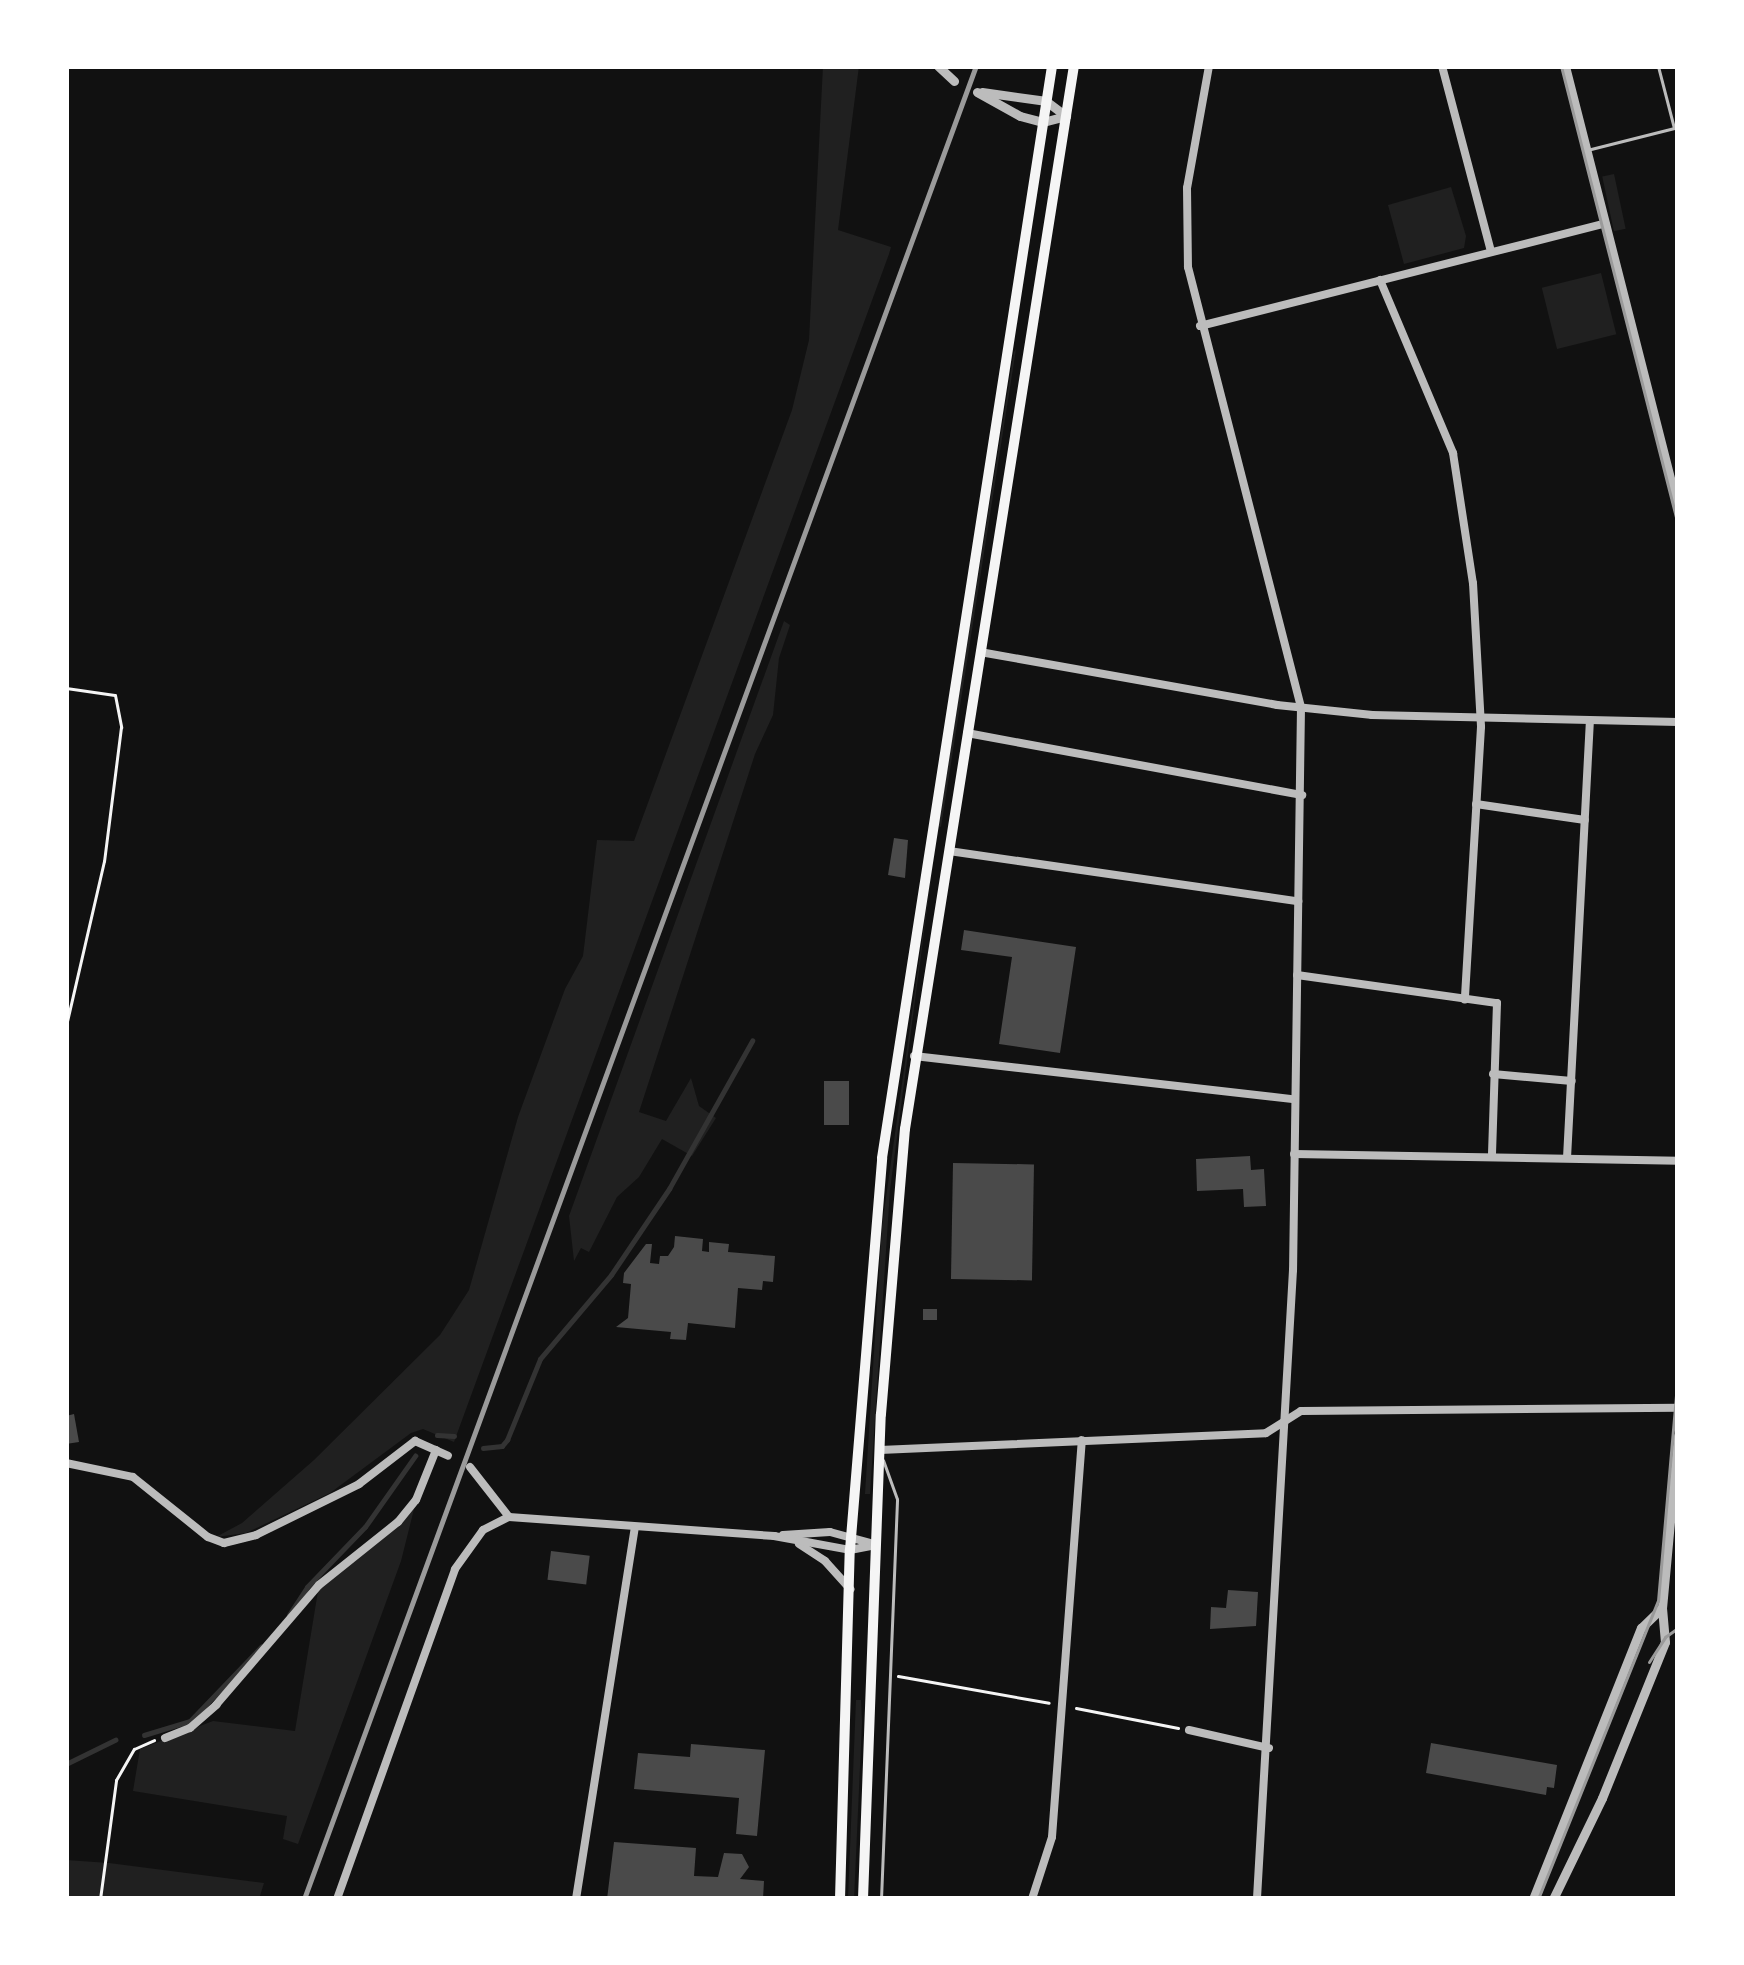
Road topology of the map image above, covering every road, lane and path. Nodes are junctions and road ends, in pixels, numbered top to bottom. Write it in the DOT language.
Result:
graph roads {
  1 [pos="938,66"];
  2 [pos="1052,66"];
  3 [pos="1074,66"];
  4 [pos="1210,66"];
  5 [pos="1442,66"];
  6 [pos="1564,66"];
  7 [pos="1658,66"];
  8 [pos="954,81"];
  9 [pos="1046,101"];
  10 [pos="1066,116"];
  11 [pos="1042,122"];
  12 [pos="1585,151"];
  13 [pos="1604,224"];
  14 [pos="1492,252"];
  15 [pos="1380,280"];
  16 [pos="1200,326"];
  17 [pos="1678,510"];
  18 [pos="978,652"];
  19 [pos="66,688"];
  20 [pos="1301,707"];
  21 [pos="1481,720"];
  22 [pos="1678,722"];
  23 [pos="1590,723"];
  24 [pos="965,732"];
  25 [pos="1302,795"];
  26 [pos="1476,804"];
  27 [pos="1585,820"];
  28 [pos="946,851"];
  29 [pos="1298,901"];
  30 [pos="1297,975"];
  31 [pos="1465,1000"];
  32 [pos="66,1025"];
  33 [pos="914,1056"];
  34 [pos="1493,1074"];
  35 [pos="1572,1081"];
  36 [pos="1292,1099"];
  37 [pos="1294,1154"];
  38 [pos="1492,1157"];
  39 [pos="1567,1158"];
  40 [pos="1677,1159"];
  41 [pos="1678,1408"];
  42 [pos="1287,1420"];
  43 [pos="1678,1436"];
  44 [pos="1082,1440"];
  45 [pos="436,1450"];
  46 [pos="880,1450"];
  47 [pos="448,1456"];
  48 [pos="66,1463"];
  49 [pos="470,1467"];
  50 [pos="509,1517"];
  51 [pos="635,1528"];
  52 [pos="851,1534"];
  53 [pos="774,1536"];
  54 [pos="793,1540"];
  55 [pos="875,1545"];
  56 [pos="850,1550"];
  57 [pos="1674,1554"];
  58 [pos="851,1590"];
  59 [pos="1662,1608"];
  60 [pos="1678,1611"];
  61 [pos="897,1676"];
  62 [pos="1065,1706"];
  63 [pos="1189,1730"];
  64 [pos="165,1738"];
  65 [pos="1269,1748"];
  66 [pos="100,1899"];
  67 [pos="337,1899"];
  68 [pos="576,1899"];
  69 [pos="840,1899"];
  70 [pos="863,1899"];
  71 [pos="881,1899"];
  72 [pos="1032,1899"];
  73 [pos="1257,1899"];
  74 [pos="1533,1899"];
  75 [pos="1553,1899"];
  1 -- 8 [label="street"];
  2 -- 9 [label="main road"];
  3 -- 10 [label="main road"];
  4 -- 16 [label="street"];
  5 -- 14 [label="street"];
  6 -- 12 [label="street"];
  7 -- 12 [label="lane"];
  9 -- 10 [label="street"];
  9 -- 11 [label="main road"];
  9 -- 11 [label="street"];
  10 -- 11 [label="street"];
  10 -- 18 [label="main road"];
  11 -- 52 [label="main road"];
  12 -- 13 [label="street"];
  13 -- 14 [label="street"];
  13 -- 17 [label="street"];
  14 -- 15 [label="street"];
  15 -- 16 [label="street"];
  15 -- 21 [label="street"];
  16 -- 20 [label="street"];
  18 -- 20 [label="street"];
  18 -- 24 [label="main road"];
  19 -- 32 [label="path"];
  20 -- 21 [label="street"];
  20 -- 25 [label="street"];
  21 -- 23 [label="street"];
  21 -- 26 [label="street"];
  22 -- 23 [label="street"];
  23 -- 27 [label="street"];
  24 -- 25 [label="street"];
  24 -- 28 [label="main road"];
  25 -- 29 [label="street"];
  26 -- 27 [label="street"];
  26 -- 31 [label="street"];
  27 -- 35 [label="street"];
  28 -- 29 [label="street"];
  28 -- 33 [label="main road"];
  29 -- 30 [label="street"];
  30 -- 31 [label="street"];
  30 -- 36 [label="street"];
  31 -- 34 [label="street"];
  33 -- 36 [label="street"];
  33 -- 46 [label="main road"];
  34 -- 35 [label="street"];
  34 -- 38 [label="street"];
  35 -- 39 [label="street"];
  36 -- 37 [label="street"];
  37 -- 38 [label="street"];
  37 -- 42 [label="street"];
  38 -- 39 [label="street"];
  39 -- 40 [label="street"];
  41 -- 42 [label="street"];
  42 -- 44 [label="street"];
  42 -- 65 [label="street"];
  43 -- 57 [label="street"];
  44 -- 46 [label="street"];
  44 -- 62 [label="street"];
  45 -- 47 [label="street"];
  45 -- 48 [label="street"];
  45 -- 64 [label="street"];
  46 -- 55 [label="main road"];
  46 -- 71 [label="lane"];
  49 -- 50 [label="street"];
  50 -- 51 [label="street"];
  50 -- 67 [label="street"];
  51 -- 53 [label="street"];
  51 -- 68 [label="street"];
  52 -- 53 [label="street"];
  52 -- 55 [label="street"];
  52 -- 56 [label="main road"];
  53 -- 54 [label="street"];
  54 -- 56 [label="street"];
  54 -- 58 [label="street"];
  55 -- 56 [label="street"];
  55 -- 70 [label="main road"];
  56 -- 58 [label="main road"];
  57 -- 59 [label="street"];
  58 -- 69 [label="main road"];
  59 -- 60 [label="street"];
  59 -- 74 [label="street"];
  59 -- 75 [label="street"];
  61 -- 62 [label="path"];
  62 -- 63 [label="path"];
  62 -- 72 [label="street"];
  63 -- 65 [label="street"];
  64 -- 66 [label="path"];
  65 -- 73 [label="street"];
}
